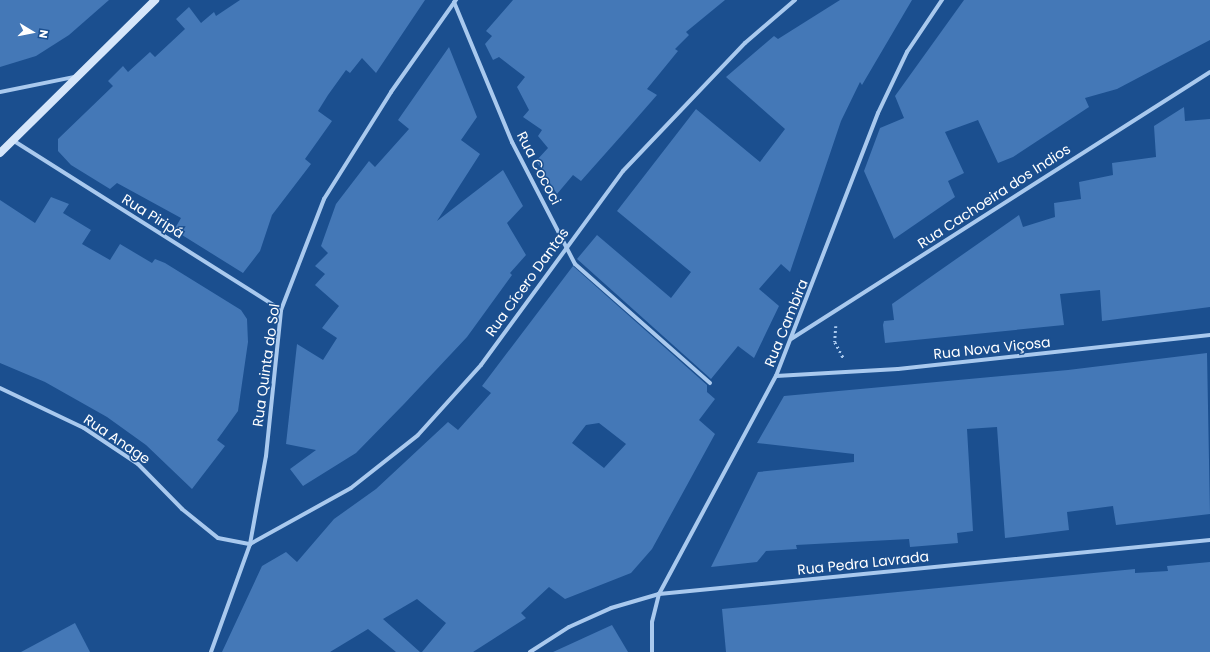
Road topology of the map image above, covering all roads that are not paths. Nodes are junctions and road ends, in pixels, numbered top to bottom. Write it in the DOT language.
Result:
graph roads {
  1 [pos="155,0"];
  2 [pos="794,0"];
  3 [pos="942,0"];
  4 [pos="455,1"];
  5 [pos="1210,72"];
  6 [pos="76,77"];
  7 [pos="0,92"];
  8 [pos="14,141"];
  9 [pos="0,153"];
  10 [pos="567,246"];
  11 [pos="282,310"];
  12 [pos="1210,335"];
  13 [pos="790,340"];
  14 [pos="776,376"];
  15 [pos="710,383"];
  16 [pos="0,388"];
  17 [pos="1210,540"];
  18 [pos="250,544"];
  19 [pos="659,594"];
  20 [pos="210,652"];
  21 [pos="530,652"];
  22 [pos="652,652"];
  1 -- 6 [label="main road"];
  2 -- 10 [label="street, Rua Cícero Dantas"];
  3 -- 13 [label="street, Rua Cambira"];
  4 -- 10 [label="street, Rua Cococi"];
  4 -- 11 [label="street, Rua Quinta do Sol"];
  5 -- 13 [label="street, Rua Cachoeira dos Indios"];
  6 -- 7 [label="street"];
  6 -- 8 [label="main road"];
  8 -- 9 [label="main road"];
  8 -- 11 [label="street, Rua Piripá"];
  10 -- 15 [label="street, Rua Cococi"];
  10 -- 18 [label="street, Rua Cícero Dantas"];
  11 -- 18 [label="street, Rua Quinta do Sol"];
  12 -- 14 [label="street, Rua Nova Viçosa"];
  13 -- 14 [label="street, Rua Cambira"];
  14 -- 19 [label="street, Rua Cambira"];
  16 -- 18 [label="street, Rua Anage"];
  17 -- 19 [label="street, Rua Pedra Lavrada"];
  18 -- 20 [label="street, Rua Quinta do Sol"];
  19 -- 21 [label="street, Rua Pedra Lavrada"];
  19 -- 22 [label="street, Rua Cambira"];
}
